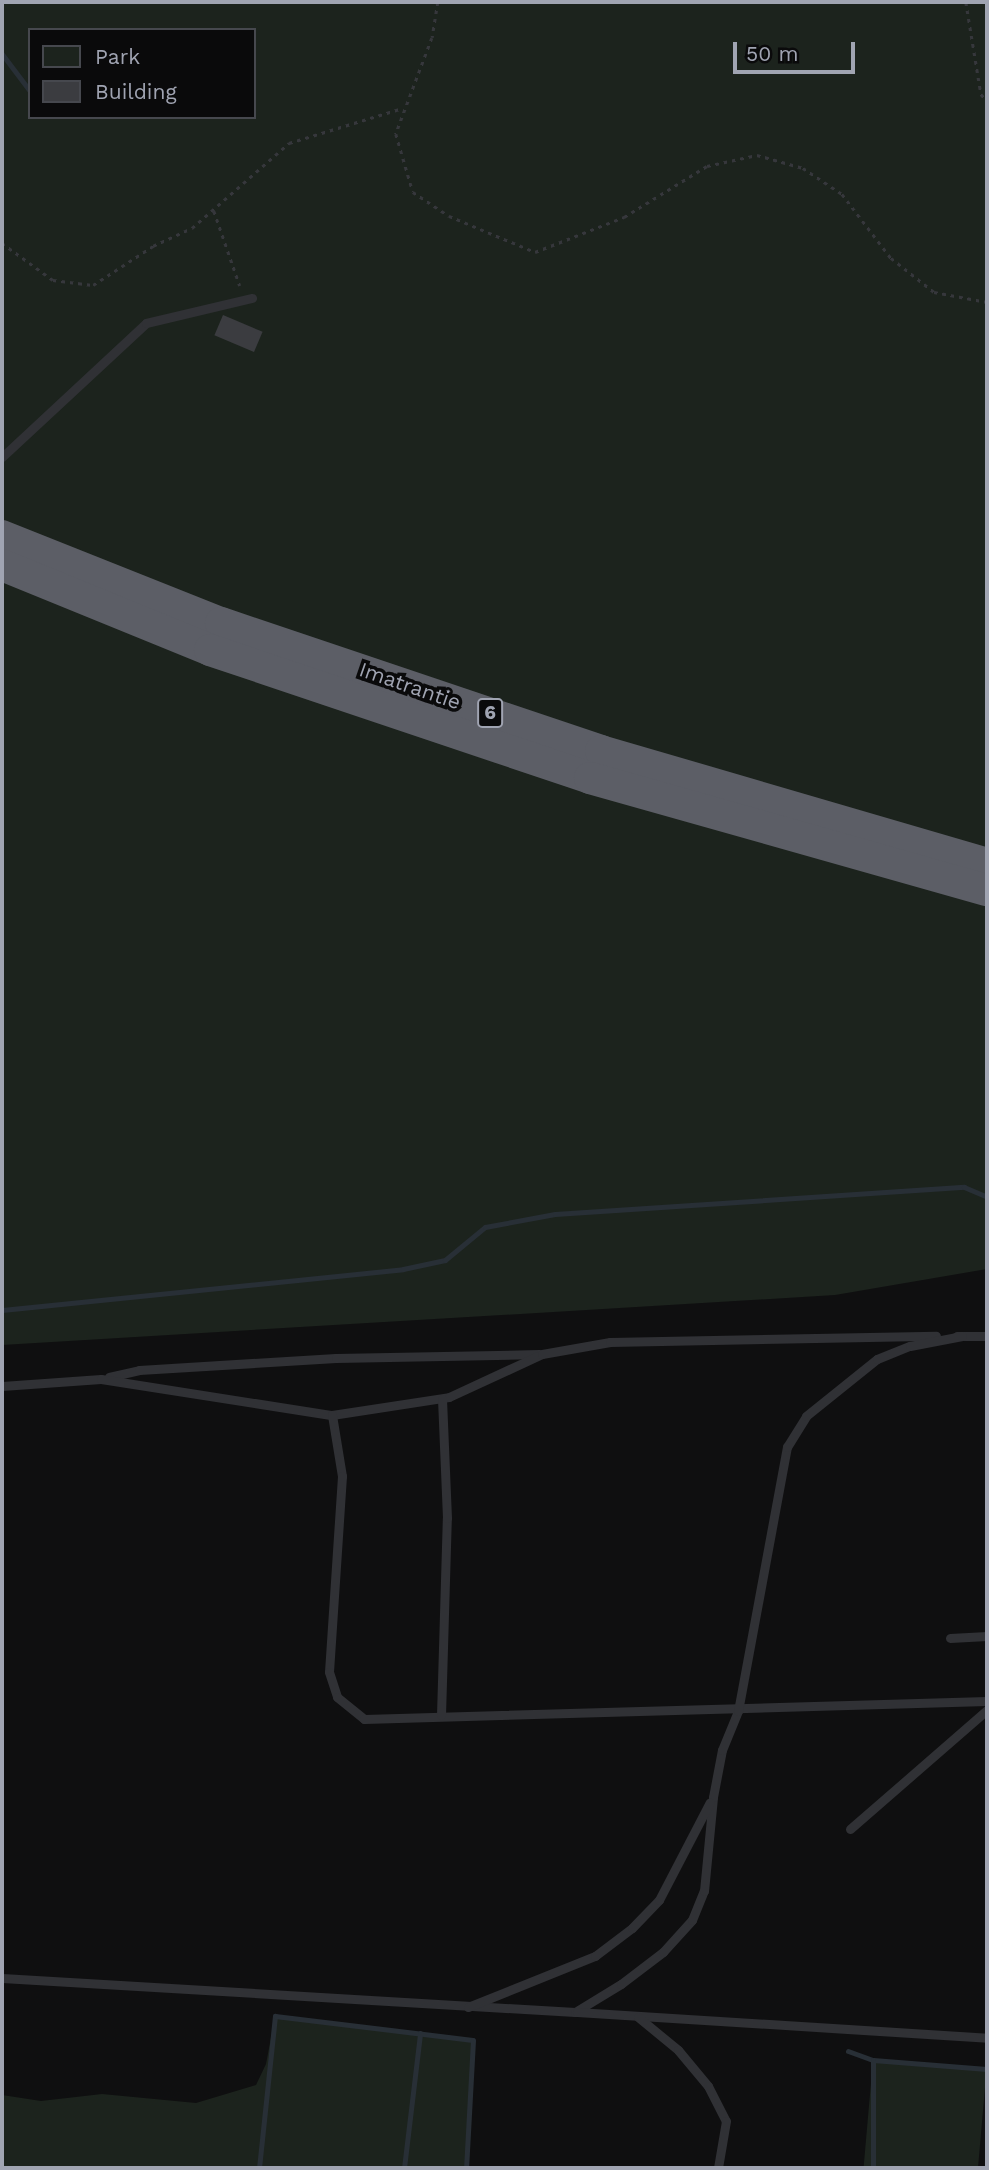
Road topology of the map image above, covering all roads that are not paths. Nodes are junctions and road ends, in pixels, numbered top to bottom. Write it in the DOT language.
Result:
graph roads {
  1 [pos="252,298"];
  2 [pos="2,457"];
  3 [pos="2,536"];
  4 [pos="2,565"];
  5 [pos="987,864"];
  6 [pos="987,890"];
  7 [pos="962,1336"];
  8 [pos="987,1336"];
  9 [pos="542,1354"];
  10 [pos="101,1380"];
  11 [pos="2,1386"];
  12 [pos="442,1399"];
  13 [pos="332,1415"];
  14 [pos="987,1636"];
  15 [pos="950,1638"];
  16 [pos="987,1701"];
  17 [pos="987,1710"];
  18 [pos="738,1711"];
  19 [pos="442,1715"];
  20 [pos="713,1797"];
  21 [pos="850,1829"];
  22 [pos="2,1979"];
  23 [pos="464,2008"];
  24 [pos="575,2012"];
  25 [pos="636,2016"];
  26 [pos="987,2038"];
  27 [pos="719,2168"];
  1 -- 2 [label="lane"];
  3 -- 5 [label="highway, Imatrantie / 6"];
  4 -- 6 [label="highway, Imatrantie / 6"];
  7 -- 8 [label="lane"];
  7 -- 9 [label="lane"];
  7 -- 18 [label="lane"];
  9 -- 10 [label="lane"];
  9 -- 12 [label="lane"];
  10 -- 11 [label="lane"];
  10 -- 13 [label="lane"];
  12 -- 13 [label="lane"];
  12 -- 19 [label="lane"];
  13 -- 19 [label="lane"];
  14 -- 15 [label="lane"];
  16 -- 18 [label="lane"];
  17 -- 21 [label="lane"];
  18 -- 19 [label="lane"];
  18 -- 20 [label="lane"];
  20 -- 23 [label="lane"];
  20 -- 24 [label="lane"];
  22 -- 23 [label="lane"];
  23 -- 24 [label="lane"];
  24 -- 25 [label="lane"];
  25 -- 26 [label="lane"];
  25 -- 27 [label="lane"];
}
